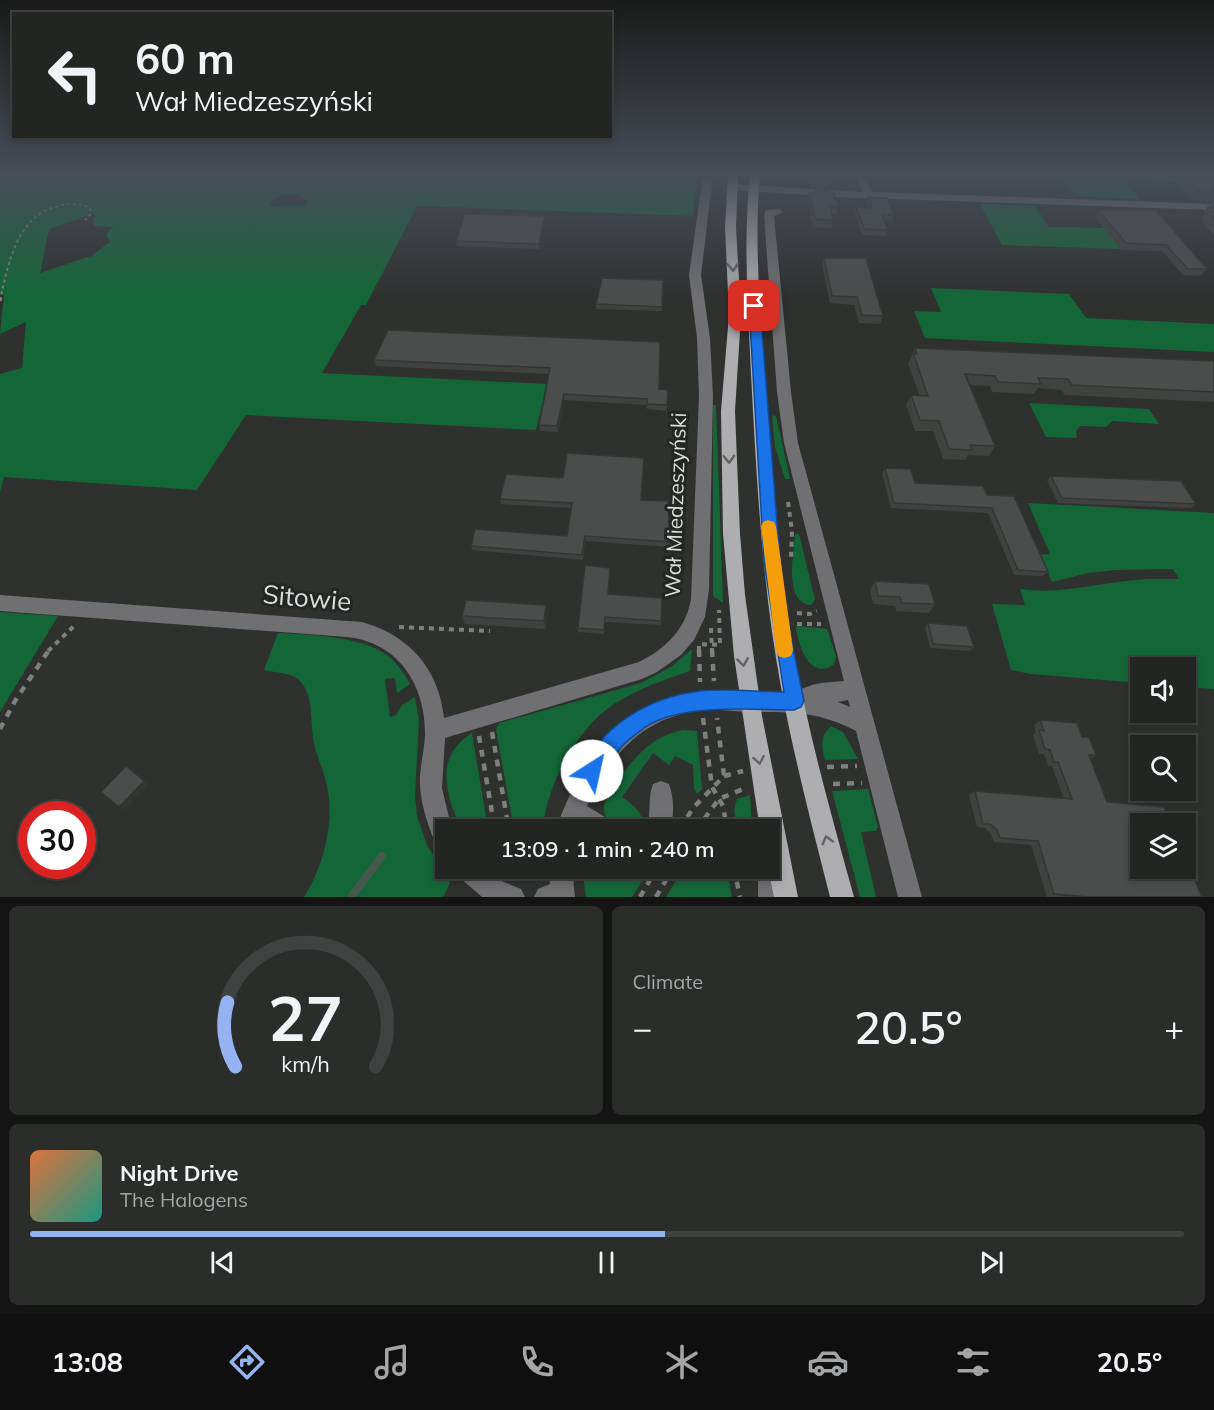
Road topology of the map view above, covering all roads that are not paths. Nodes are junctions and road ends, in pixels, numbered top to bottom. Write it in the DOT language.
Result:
graph roads {
  1 [pos="702,217"];
  2 [pos="730,217"];
  3 [pos="752,217"];
  4 [pos="768,217"];
  5 [pos="0,603"];
  6 [pos="856,690"];
  7 [pos="794,701"];
  8 [pos="749,702"];
  9 [pos="866,725"];
  10 [pos="435,731"];
  11 [pos="661,792"];
  12 [pos="436,819"];
  13 [pos="570,819"];
  14 [pos="662,819"];
  15 [pos="770,819"];
  16 [pos="780,868"];
  17 [pos="478,879"];
  18 [pos="559,879"];
  19 [pos="770,879"];
  20 [pos="557,896"];
  21 [pos="513,897"];
  22 [pos="770,897"];
  23 [pos="786,897"];
  24 [pos="842,897"];
  25 [pos="910,897"];
  1 -- 10 [label="street, Wał Miedzeszyński"];
  2 -- 8 [label="main road, one-way"];
  3 -- 7 [label="main road"];
  4 -- 6 [label="street"];
  5 -- 10 [label="street, Sitowie"];
  6 -- 7 [label="street"];
  6 -- 9 [label="street"];
  7 -- 8 [label="street"];
  7 -- 9 [label="street"];
  24 -- 7 [label="main road, one-way"];
  8 -- 13 [label="street"];
  8 -- 15 [label="main road, one-way"];
  9 -- 25 [label="street"];
  10 -- 12 [label="street, Sitowie"];
  11 -- 14 [label="street"];
  16 -- 23 [label="main road"];
  17 -- 21 [label="street"];
  18 -- 20 [label="street"];
  19 -- 22 [label="street"];
}
